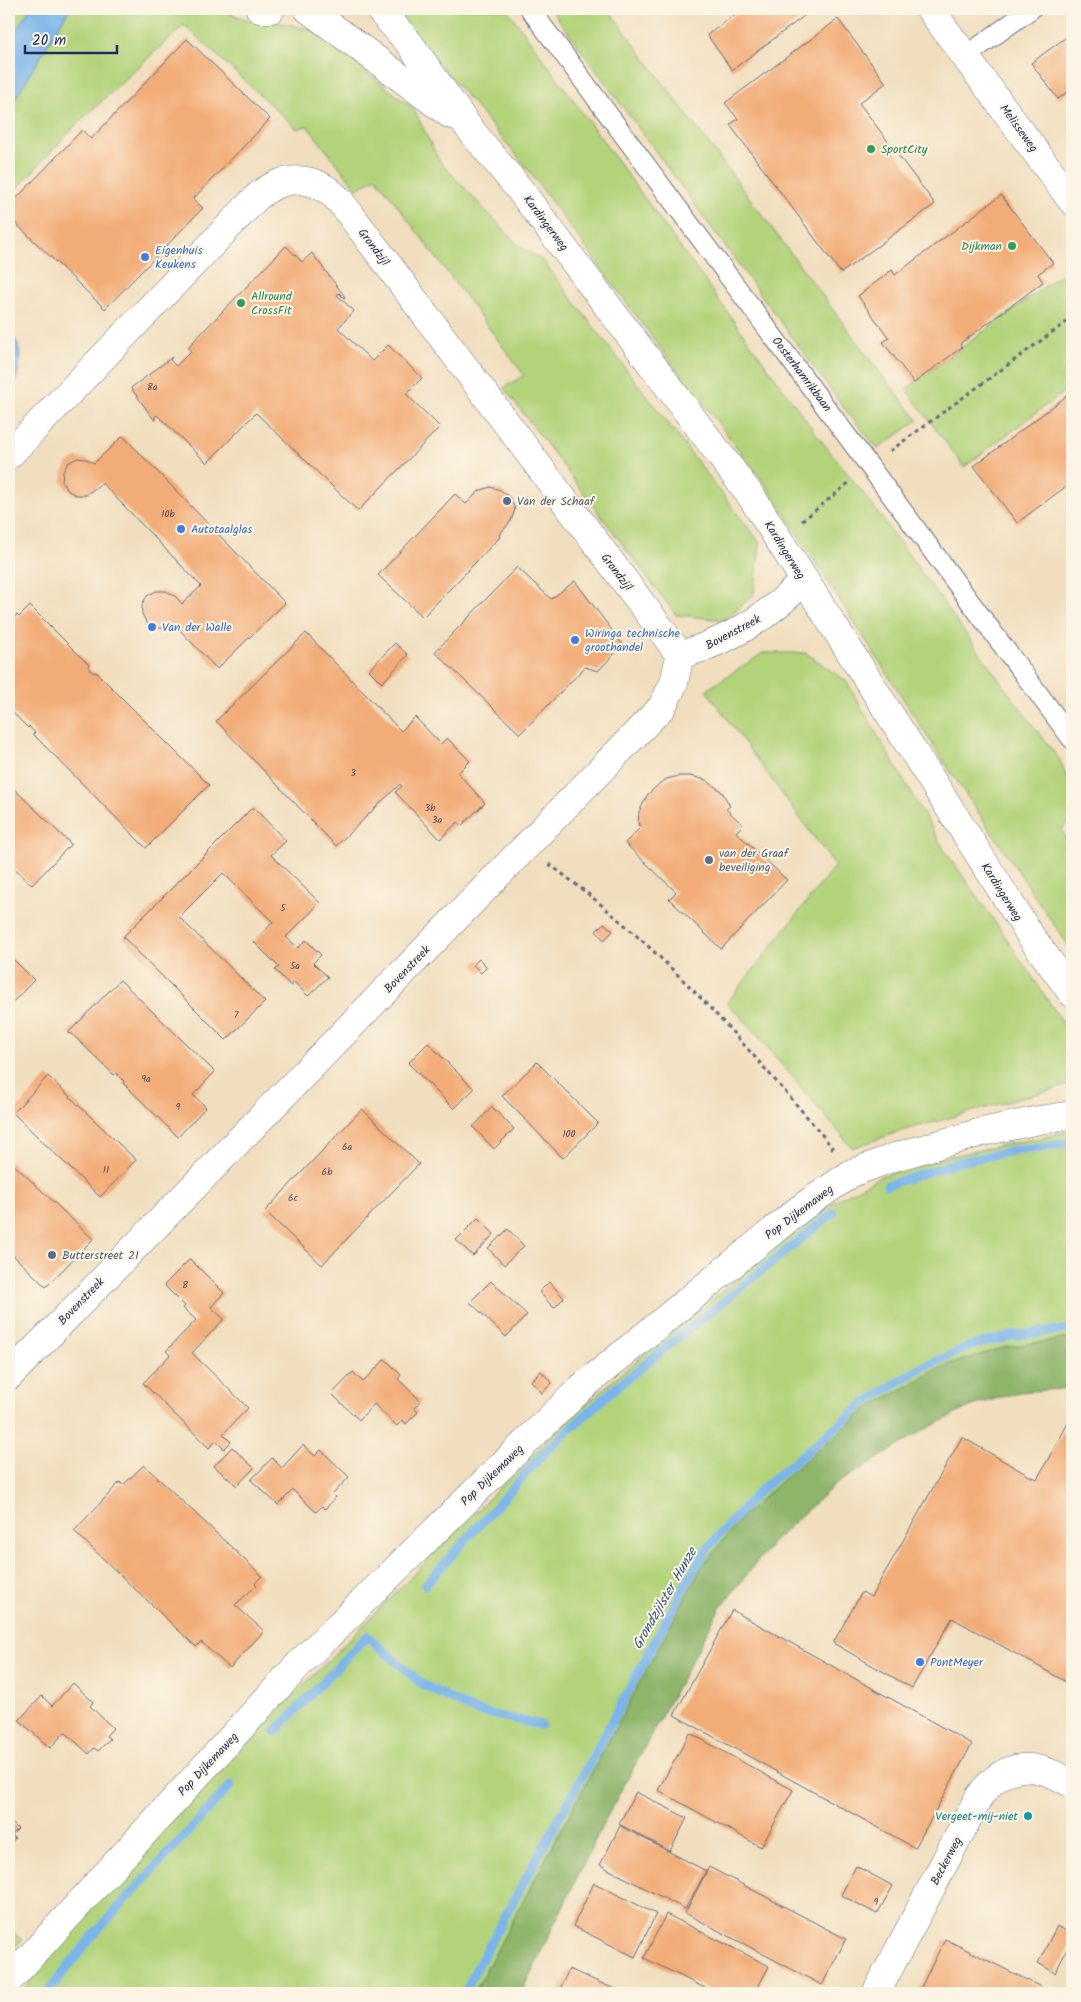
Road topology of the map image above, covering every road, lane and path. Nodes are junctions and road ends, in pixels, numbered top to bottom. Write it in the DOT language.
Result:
graph roads {
  1 [pos="260,9"];
  2 [pos="272,9"];
  3 [pos="308,9"];
  4 [pos="379,9"];
  5 [pos="530,9"];
  6 [pos="930,9"];
  7 [pos="1031,9"];
  8 [pos="966,56"];
  9 [pos="469,128"];
  10 [pos="1072,201"];
  11 [pos="1072,318"];
  12 [pos="9,455"];
  13 [pos="870,466"];
  14 [pos="779,540"];
  15 [pos="804,580"];
  16 [pos="680,655"];
  17 [pos="1072,739"];
  18 [pos="526,848"];
  19 [pos="1072,993"];
  20 [pos="1072,1115"];
  21 [pos="852,1173"];
  22 [pos="9,1376"];
  23 [pos="1072,1784"];
  24 [pos="9,1980"];
  25 [pos="876,1993"];
  1 -- 2 [label="street"];
  3 -- 9 [label="street, Kardingerweg"];
  4 -- 9 [label="street, Kardingerweg"];
  5 -- 13 [label="lane, Oosterhamrikbaan"];
  6 -- 8 [label="street, Melisseweg"];
  7 -- 8 [label="lane"];
  8 -- 10 [label="street, Melisseweg"];
  9 -- 14 [label="street, Kardingerweg"];
  11 -- 13 [label="path"];
  12 -- 16 [label="street, Grondzijl"];
  13 -- 14 [label="path"];
  13 -- 17 [label="lane, Oosterhamrikbaan"];
  14 -- 15 [label="street, Kardingerweg"];
  15 -- 16 [label="street, Bovenstreek"];
  15 -- 19 [label="street, Kardingerweg"];
  16 -- 18 [label="street, Bovenstreek"];
  18 -- 21 [label="path"];
  18 -- 22 [label="street, Bovenstreek"];
  20 -- 21 [label="street, Pop Dijkemaweg"];
  21 -- 24 [label="street, Pop Dijkemaweg"];
  23 -- 25 [label="street, Beckerweg"];
}
